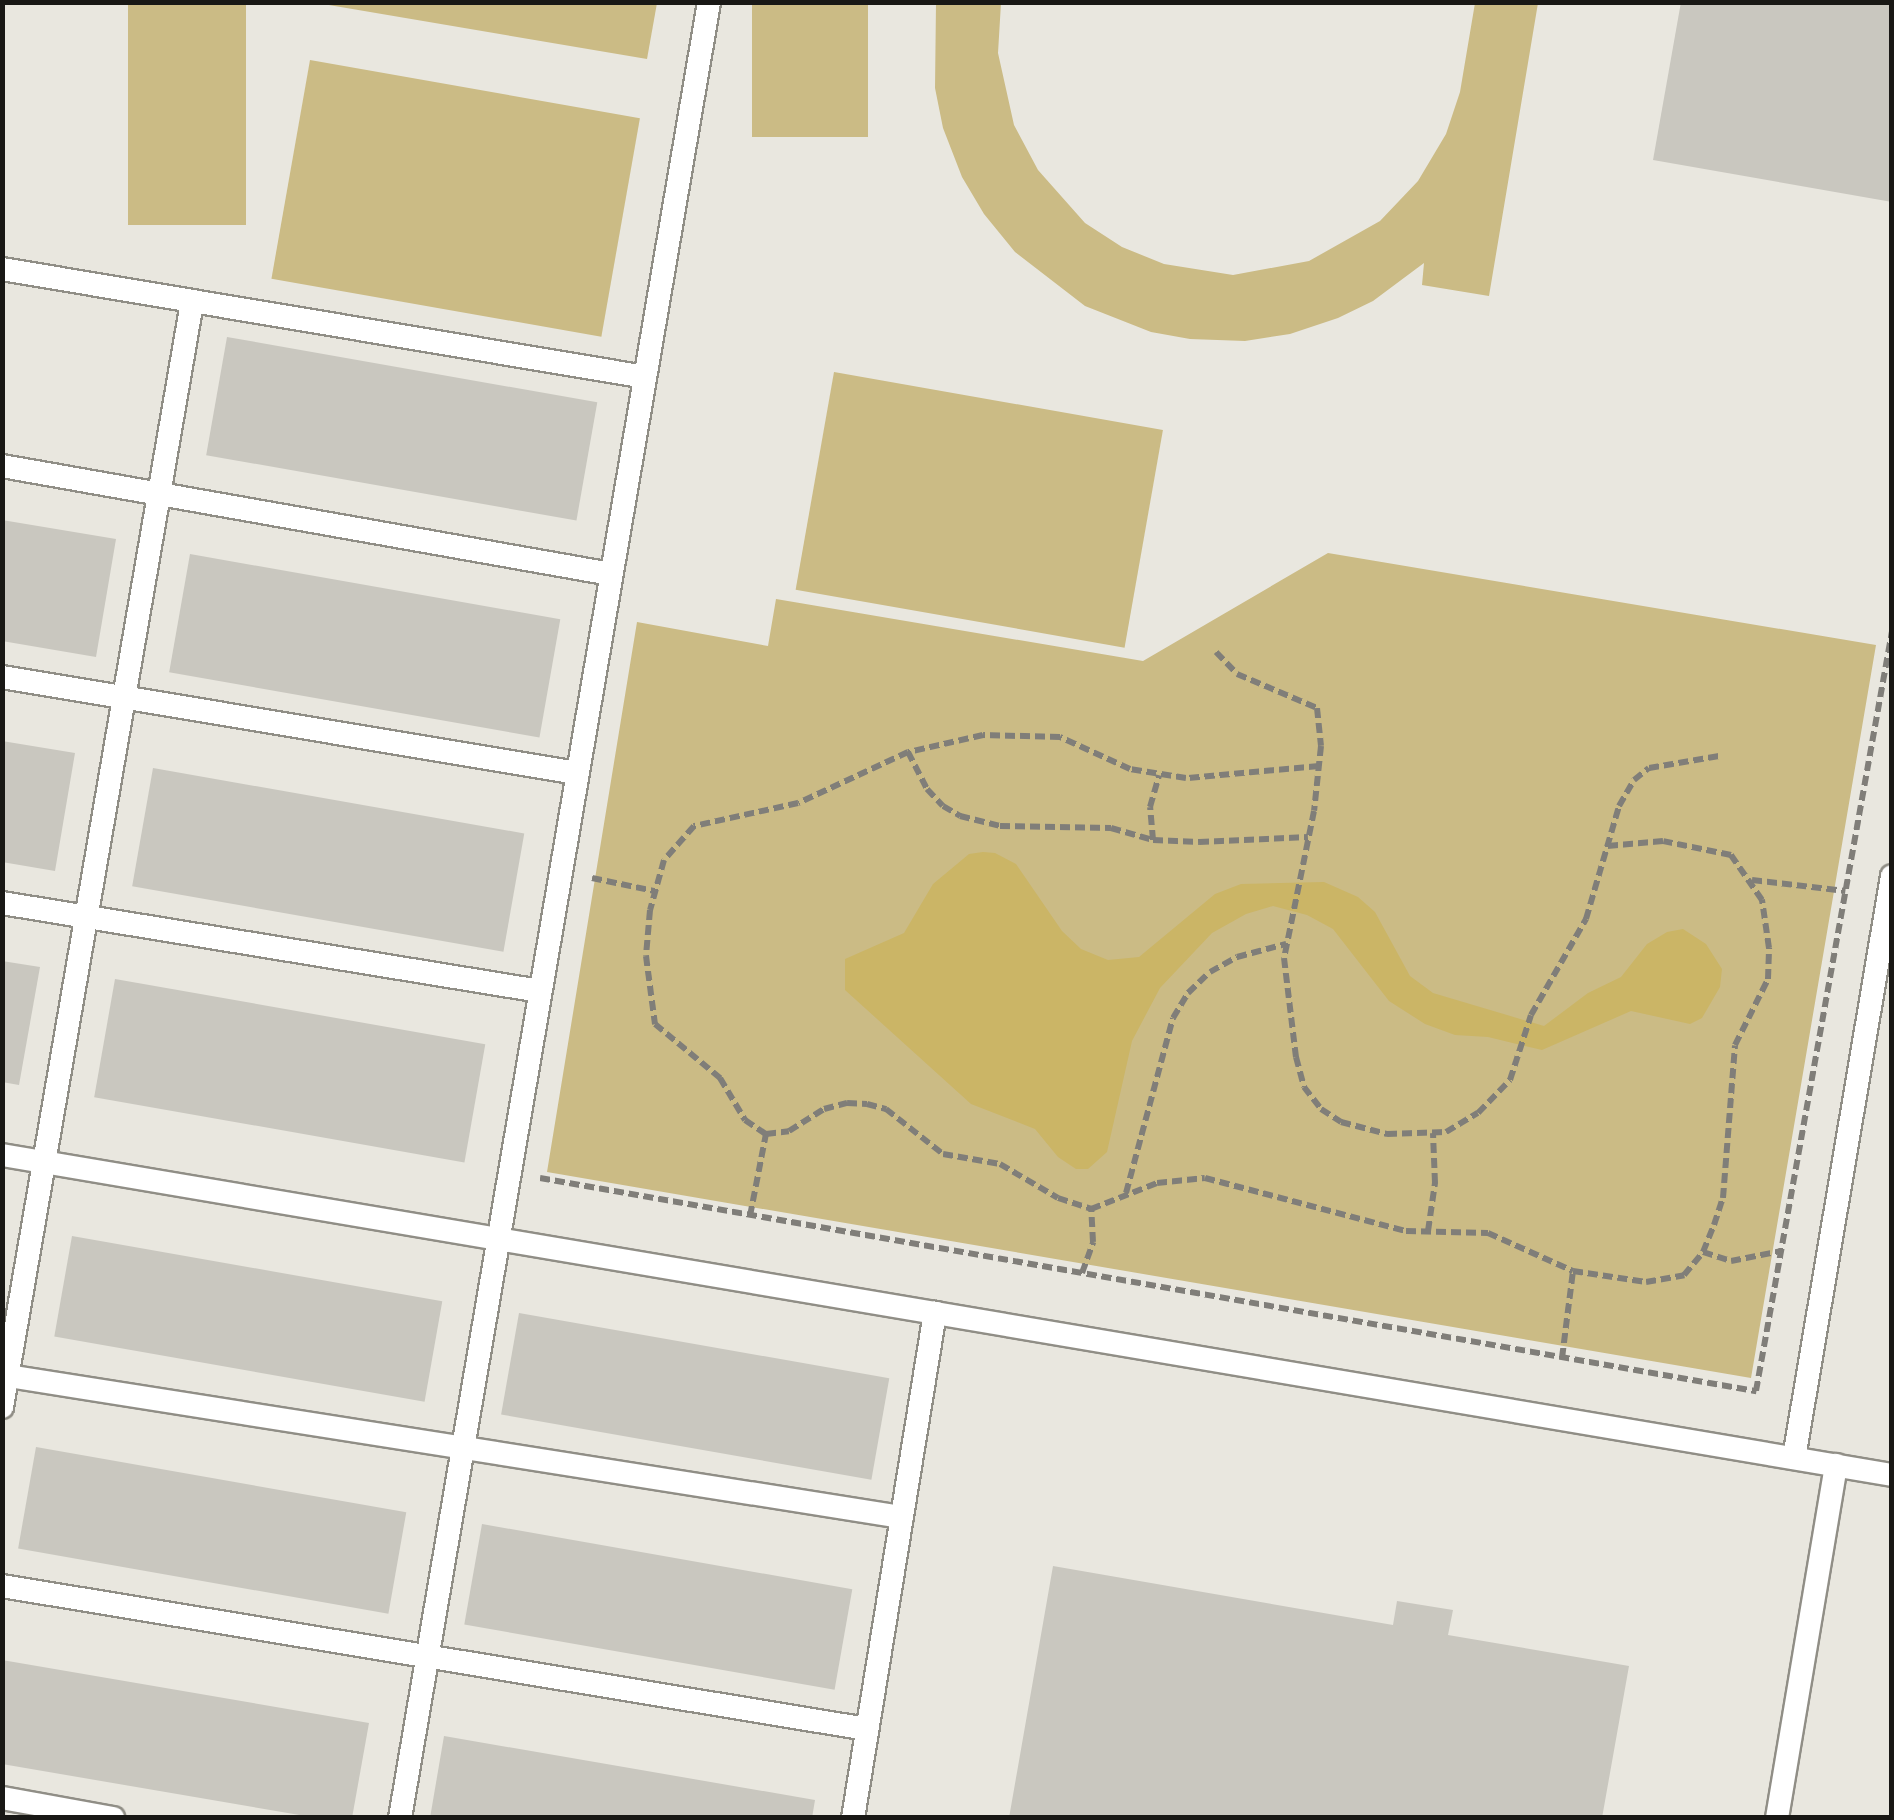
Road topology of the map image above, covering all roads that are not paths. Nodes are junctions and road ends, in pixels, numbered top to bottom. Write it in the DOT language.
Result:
graph roads {
  1 [pos="708,2"];
  2 [pos="2,270"];
  3 [pos="192,302"];
  4 [pos="644,377"];
  5 [pos="2,466"];
  6 [pos="158,494"];
  7 [pos="612,574"];
  8 [pos="2,677"];
  9 [pos="124,698"];
  10 [pos="577,773"];
  11 [pos="1892,876"];
  12 [pos="2,903"];
  13 [pos="86,917"];
  14 [pos="540,991"];
  15 [pos="2,1154"];
  16 [pos="45,1162"];
  17 [pos="498,1238"];
  18 [pos="935,1313"];
  19 [pos="5,1375"];
  20 [pos="2,1406"];
  21 [pos="462,1448"];
  22 [pos="1794,1458"];
  23 [pos="1836,1465"];
  24 [pos="1892,1475"];
  25 [pos="902,1517"];
  26 [pos="2,1586"];
  27 [pos="427,1656"];
  28 [pos="868,1729"];
  29 [pos="2,1798"];
  30 [pos="113,1818"];
  31 [pos="400,1818"];
  32 [pos="853,1818"];
  33 [pos="1776,1818"];
  1 -- 4 [label="lane"];
  2 -- 3 [label="lane"];
  3 -- 4 [label="lane"];
  3 -- 6 [label="lane"];
  4 -- 7 [label="lane"];
  5 -- 6 [label="lane"];
  6 -- 7 [label="lane"];
  6 -- 9 [label="lane"];
  7 -- 10 [label="lane"];
  8 -- 9 [label="lane"];
  9 -- 10 [label="lane"];
  9 -- 13 [label="lane"];
  10 -- 14 [label="lane"];
  11 -- 22 [label="lane"];
  12 -- 13 [label="lane"];
  13 -- 14 [label="lane"];
  13 -- 16 [label="lane"];
  14 -- 17 [label="lane"];
  15 -- 16 [label="lane"];
  16 -- 17 [label="lane"];
  16 -- 19 [label="lane"];
  17 -- 18 [label="lane"];
  17 -- 21 [label="lane"];
  18 -- 22 [label="lane"];
  18 -- 25 [label="lane"];
  19 -- 20 [label="lane"];
  19 -- 21 [label="lane"];
  21 -- 25 [label="lane"];
  21 -- 27 [label="lane"];
  22 -- 23 [label="lane"];
  23 -- 24 [label="lane"];
  23 -- 33 [label="lane"];
  25 -- 28 [label="lane"];
  26 -- 27 [label="lane"];
  27 -- 28 [label="lane"];
  27 -- 31 [label="lane"];
  28 -- 32 [label="lane"];
  29 -- 30 [label="lane"];
}
